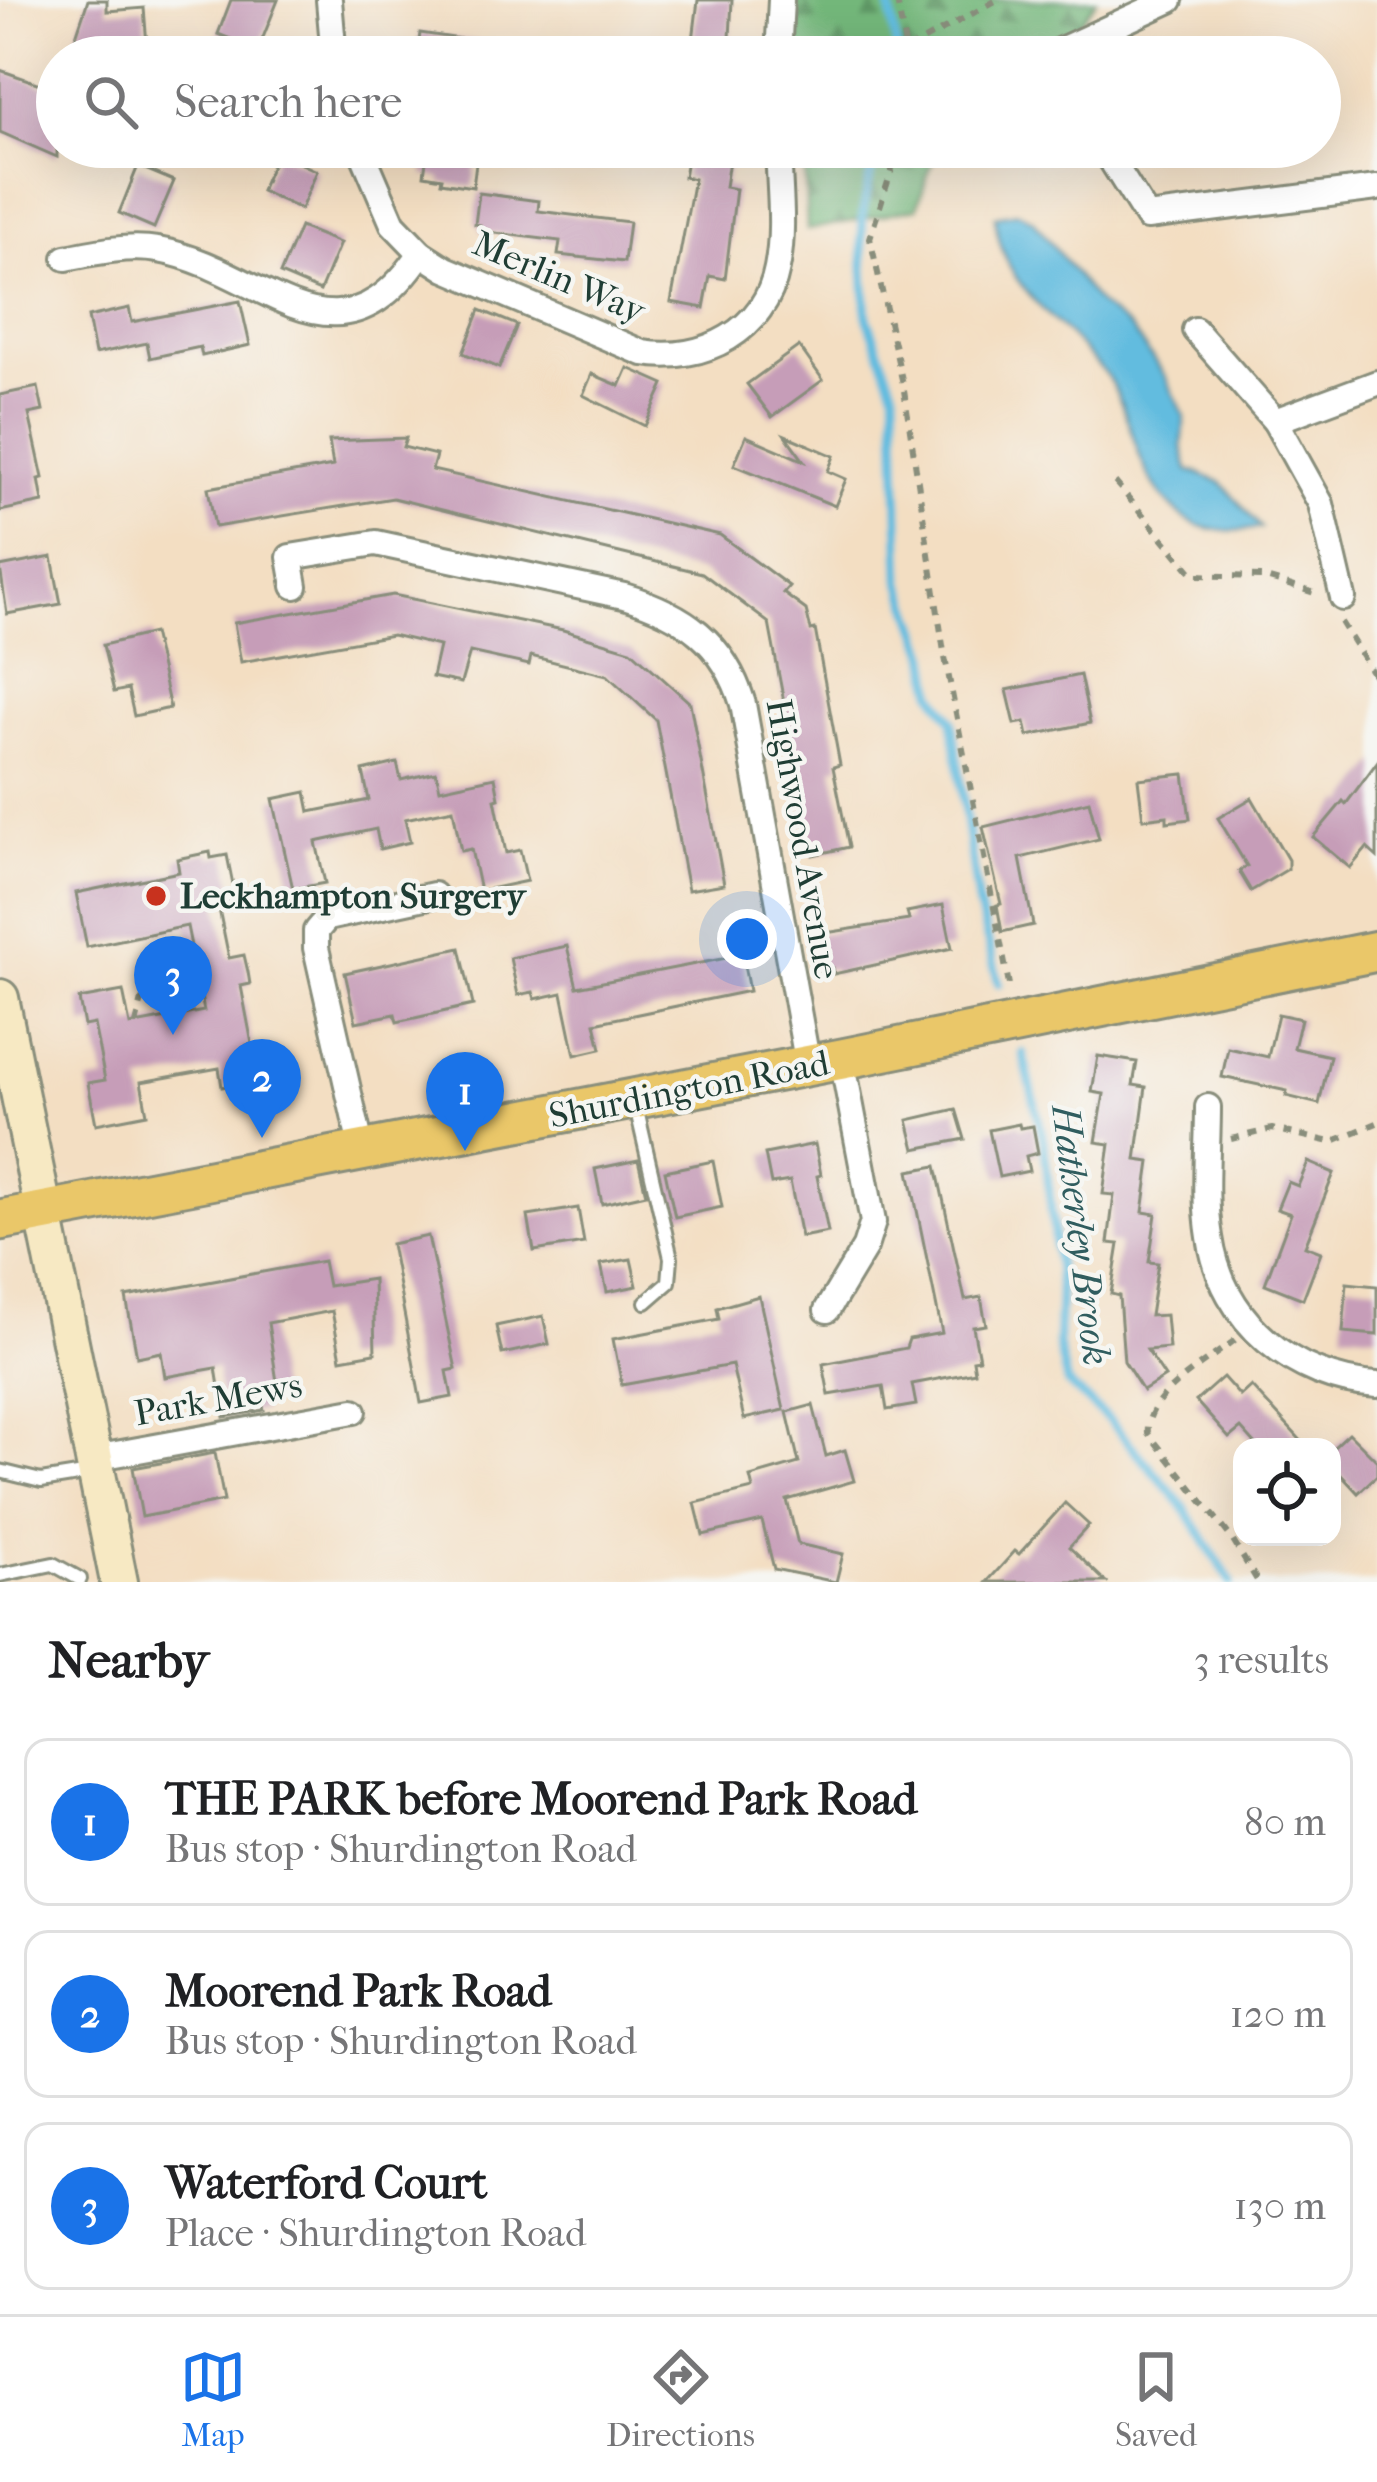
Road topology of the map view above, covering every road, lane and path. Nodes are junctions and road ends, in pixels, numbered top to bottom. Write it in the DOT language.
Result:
graph roads {
  1 [pos="329,0"];
  2 [pos="781,0"];
  3 [pos="897,0"];
  4 [pos="997,0"];
  5 [pos="1171,0"];
  6 [pos="332,36"];
  7 [pos="779,36"];
  8 [pos="904,36"];
  9 [pos="937,36"];
  10 [pos="1092,36"];
  11 [pos="369,168"];
  12 [pos="778,168"];
  13 [pos="892,168"];
  14 [pos="1116,168"];
  15 [pos="1377,188"];
  16 [pos="421,253"];
  17 [pos="65,260"];
  18 [pos="1195,330"];
  19 [pos="1377,383"];
  20 [pos="1275,421"];
  21 [pos="1115,482"];
  22 [pos="295,586"];
  23 [pos="1335,603"];
  24 [pos="1377,680"];
  25 [pos="434,895"];
  26 [pos="1377,951"];
  27 [pos="148,972"];
  28 [pos="0,998"];
  29 [pos="136,1024"];
  30 [pos="1017,1025"];
  31 [pos="825,1063"];
  32 [pos="635,1099"];
  33 [pos="1208,1107"];
  34 [pos="1377,1123"];
  35 [pos="1208,1145"];
  36 [pos="362,1151"];
  37 [pos="44,1211"];
  38 [pos="0,1220"];
  39 [pos="646,1302"];
  40 [pos="827,1310"];
  41 [pos="1252,1327"];
  42 [pos="1377,1385"];
  43 [pos="354,1411"];
  44 [pos="96,1465"];
  45 [pos="0,1471"];
  46 [pos="0,1575"];
  47 [pos="118,1575"];
  48 [pos="78,1580"];
  49 [pos="1258,1582"];
  1 -- 6 [label="street"];
  2 -- 7 [label="street"];
  3 -- 8 [label="path"];
  4 -- 9 [label="path"];
  5 -- 10 [label="street"];
  11 -- 16 [label="street, Merlin Way"];
  12 -- 16 [label="street, Merlin Way"];
  13 -- 30 [label="path"];
  14 -- 15 [label="street"];
  16 -- 17 [label="street"];
  18 -- 20 [label="street"];
  19 -- 20 [label="street"];
  20 -- 23 [label="street"];
  21 -- 23 [label="path"];
  22 -- 31 [label="street, Highwood Avenue"];
  23 -- 24 [label="path"];
  25 -- 36 [label="street"];
  26 -- 30 [label="main road, Shurdington Road"];
  27 -- 29 [label="path"];
  28 -- 37 [label="street"];
  30 -- 31 [label="main road, Shurdington Road"];
  31 -- 32 [label="main road, Shurdington Road"];
  31 -- 40 [label="street, Highwood Avenue"];
  32 -- 36 [label="main road, Shurdington Road"];
  32 -- 39 [label="lane"];
  33 -- 35 [label="street"];
  34 -- 35 [label="path"];
  35 -- 41 [label="street"];
  36 -- 37 [label="main road, Shurdington Road"];
  37 -- 38 [label="main road, Shurdington Road"];
  37 -- 44 [label="street"];
  41 -- 42 [label="street"];
  41 -- 49 [label="path"];
  43 -- 44 [label="street, Park Mews"];
  44 -- 45 [label="lane"];
  44 -- 47 [label="street"];
  46 -- 48 [label="lane"];
  47 -- 48 [label="lane"];
}
